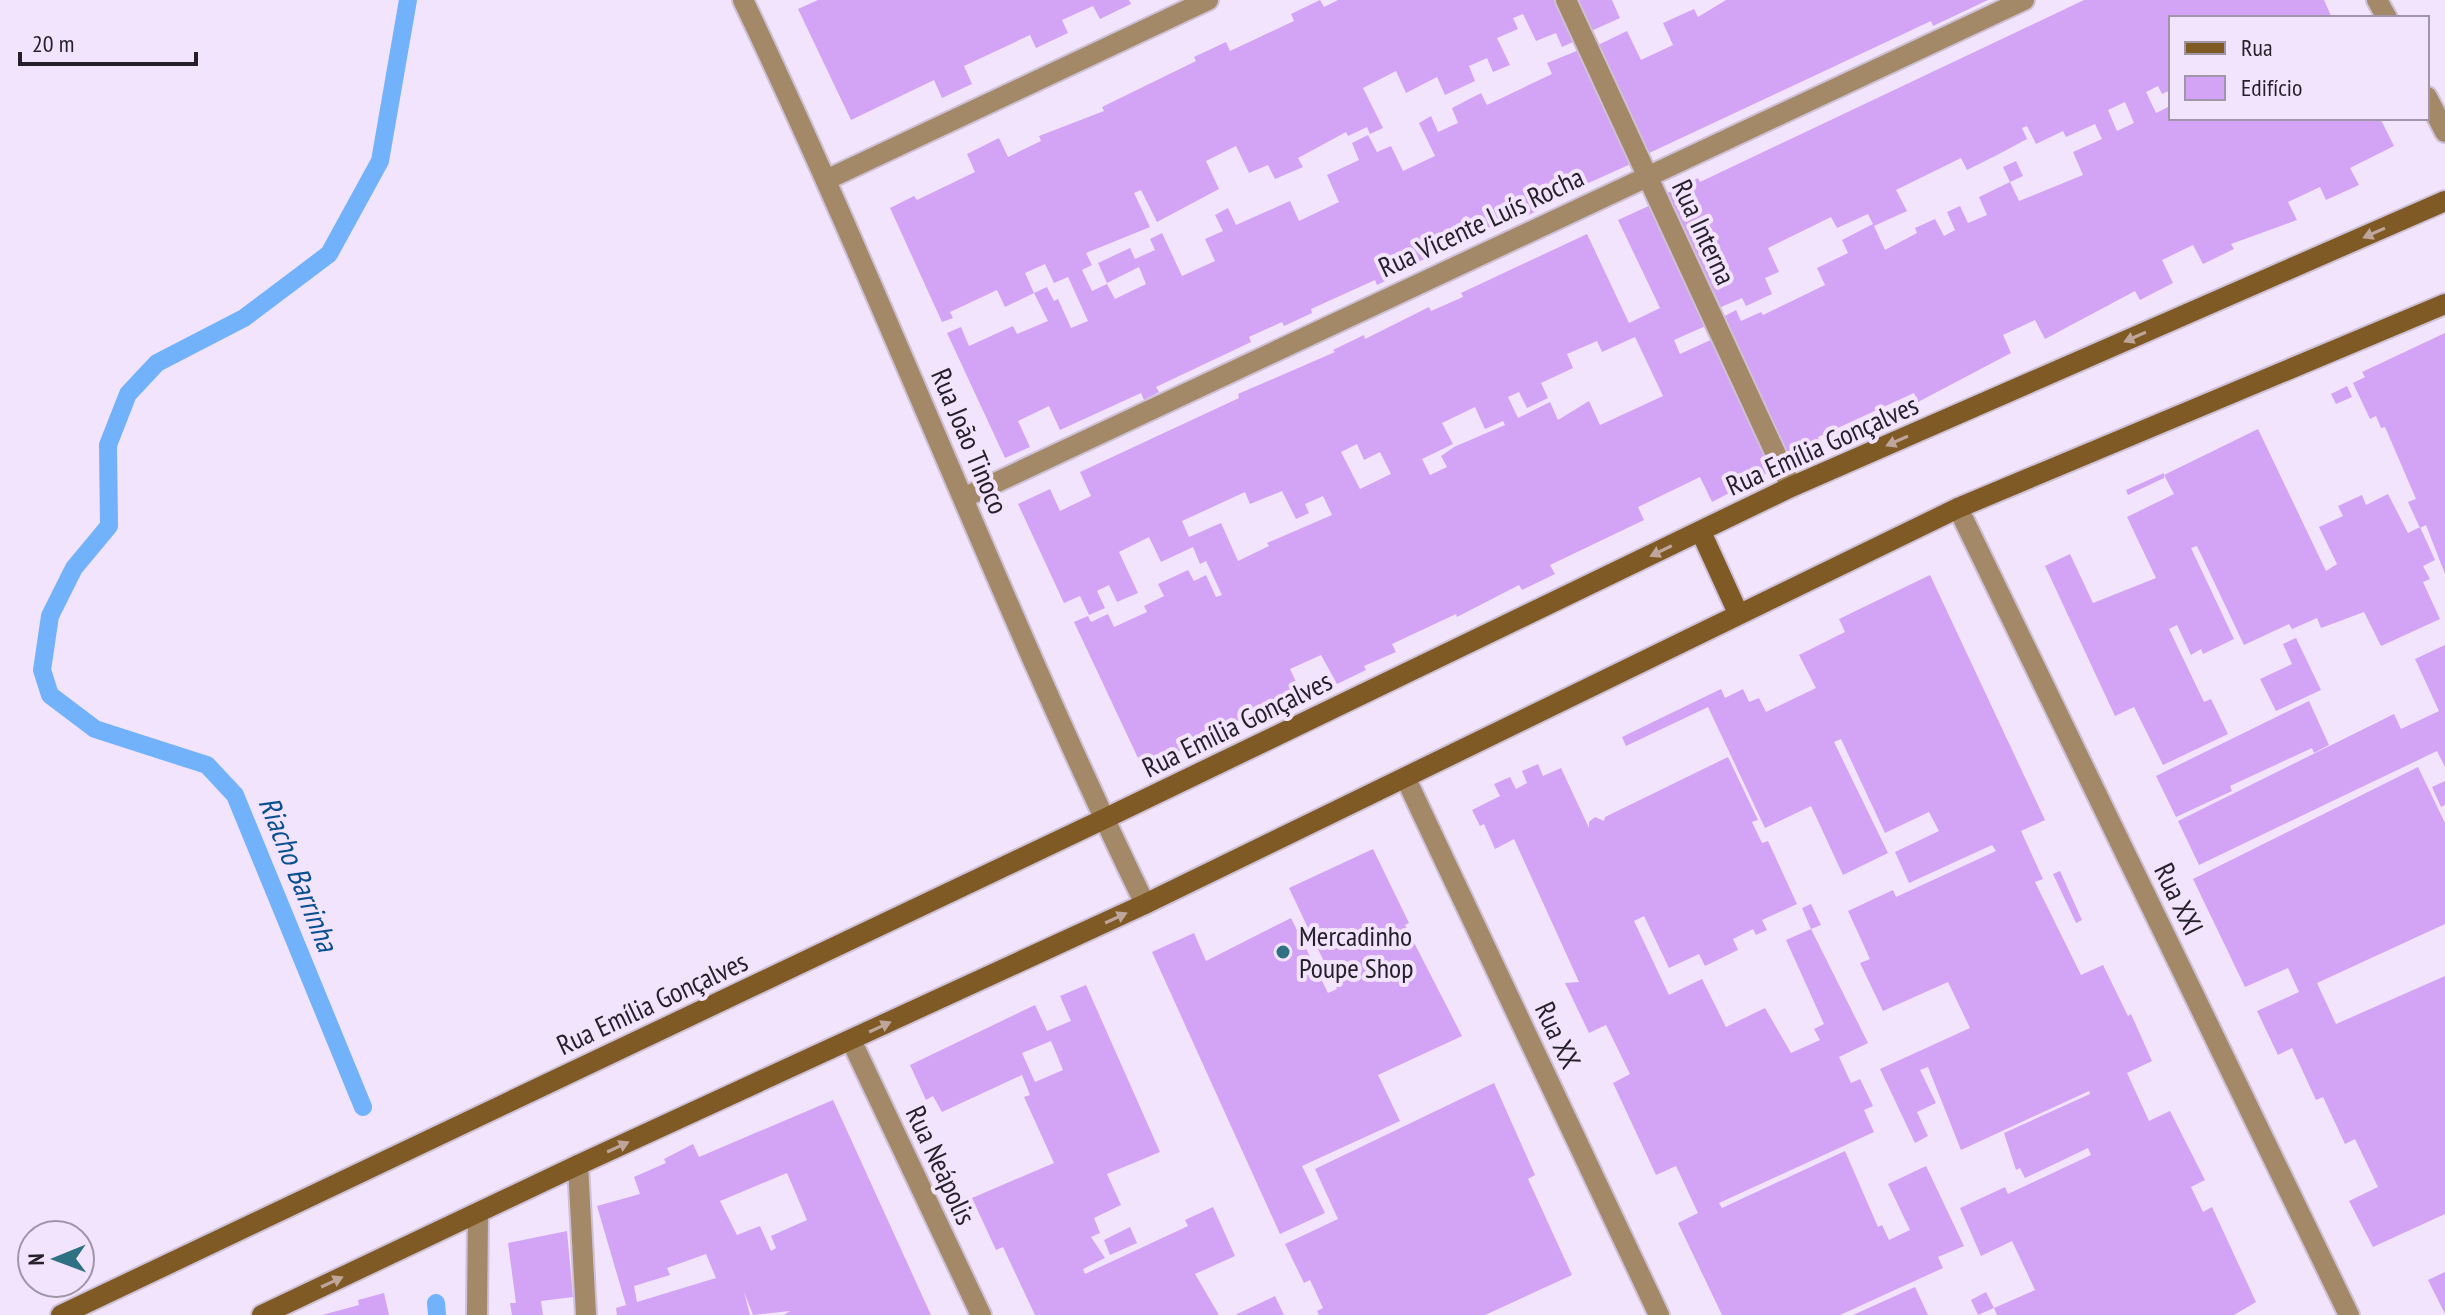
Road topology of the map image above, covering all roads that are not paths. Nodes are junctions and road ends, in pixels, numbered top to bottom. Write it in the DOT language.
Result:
graph roads {
  1 [pos="743,0"];
  2 [pos="1208,0"];
  3 [pos="1566,0"];
  4 [pos="2024,0"];
  5 [pos="2429,101"];
  6 [pos="2445,132"];
  7 [pos="1646,175"];
  8 [pos="828,179"];
  9 [pos="2445,201"];
  10 [pos="2445,304"];
  11 [pos="1791,487"];
  12 [pos="963,498"];
  13 [pos="1958,508"];
  14 [pos="1701,532"];
  15 [pos="1738,613"];
  16 [pos="1406,779"];
  17 [pos="1104,819"];
  18 [pos="1145,904"];
  19 [pos="851,1040"];
  20 [pos="578,1165"];
  21 [pos="478,1214"];
  22 [pos="61,1315"];
  23 [pos="262,1315"];
  24 [pos="477,1315"];
  25 [pos="586,1315"];
  26 [pos="981,1315"];
  27 [pos="1659,1315"];
  28 [pos="2349,1315"];
  1 -- 8 [label="street, Rua João Tinoco"];
  2 -- 8 [label="street"];
  3 -- 7 [label="street, Rua Interna"];
  4 -- 7 [label="street, Rua Vicente Luís Rocha"];
  5 -- 6 [label="street"];
  7 -- 11 [label="street, Rua Interna"];
  7 -- 12 [label="street, Rua Vicente Luís Rocha"];
  8 -- 12 [label="street, Rua João Tinoco"];
  9 -- 11 [label="street, Rua Emília Gonçalves, one-way"];
  10 -- 13 [label="street"];
  11 -- 14 [label="street, Rua Emília Gonçalves"];
  12 -- 17 [label="street, Rua João Tinoco"];
  13 -- 15 [label="street"];
  13 -- 28 [label="street, Rua XXI"];
  14 -- 15 [label="street"];
  14 -- 17 [label="street, Rua Emília Gonçalves, one-way"];
  15 -- 16 [label="street"];
  16 -- 18 [label="street"];
  16 -- 27 [label="street, Rua XX"];
  17 -- 18 [label="street, Rua João Tinoco"];
  17 -- 22 [label="street, Rua Emília Gonçalves"];
  19 -- 18 [label="street, one-way"];
  20 -- 19 [label="street, one-way"];
  19 -- 26 [label="street, Rua Neápolis"];
  20 -- 21 [label="street"];
  20 -- 25 [label="street"];
  23 -- 21 [label="street, one-way"];
  21 -- 24 [label="street"];
}
